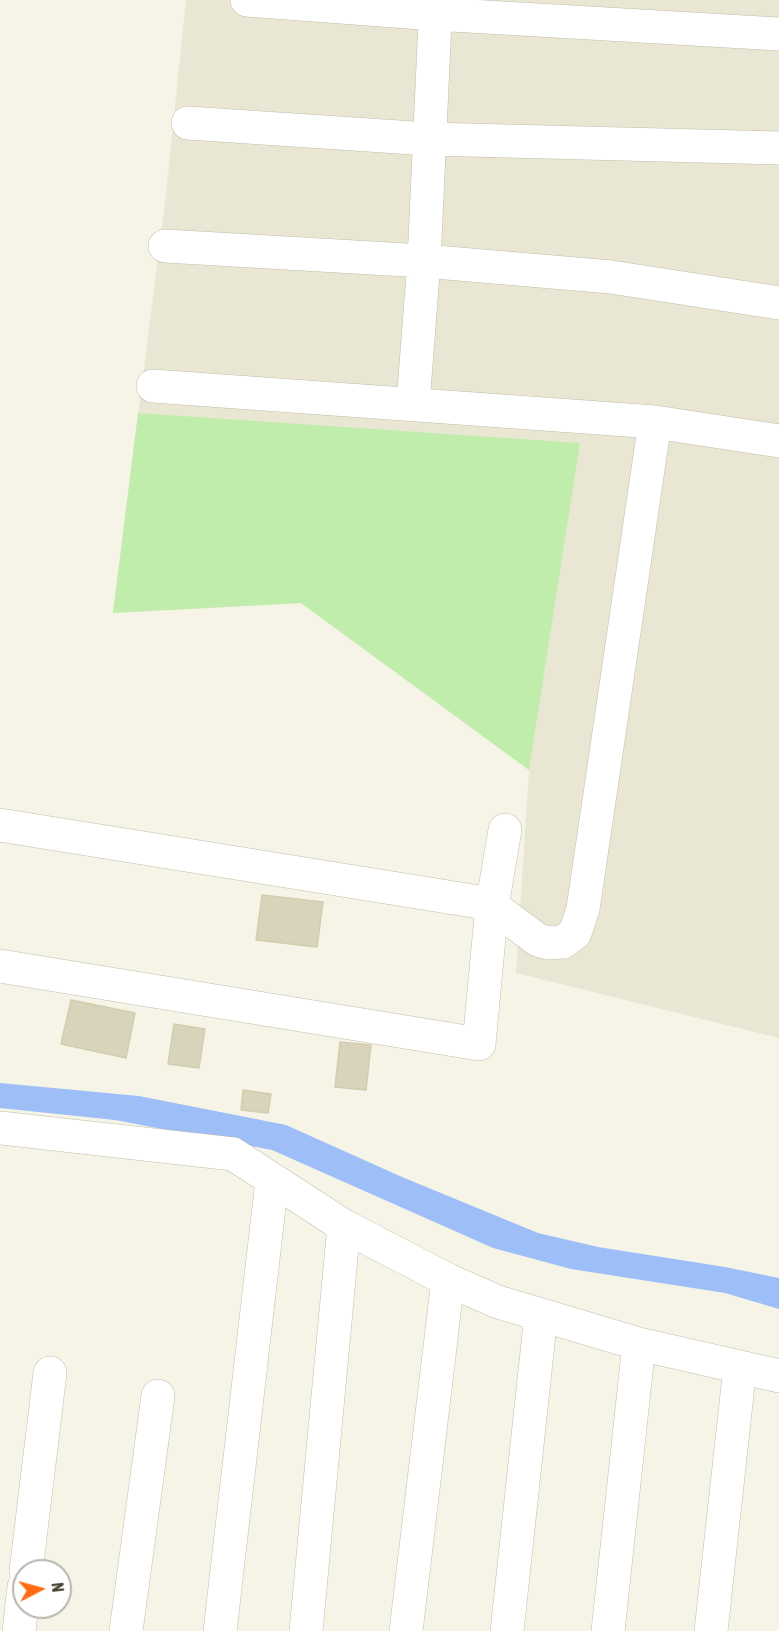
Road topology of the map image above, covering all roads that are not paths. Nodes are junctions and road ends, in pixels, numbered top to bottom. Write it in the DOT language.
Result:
graph roads {
  1 [pos="247,0"];
  2 [pos="435,7"];
  3 [pos="779,34"];
  4 [pos="188,123"];
  5 [pos="429,139"];
  6 [pos="779,148"];
  7 [pos="165,246"];
  8 [pos="424,261"];
  9 [pos="779,303"];
  10 [pos="153,386"];
  11 [pos="412,404"];
  12 [pos="655,422"];
  13 [pos="779,441"];
  14 [pos="0,825"];
  15 [pos="506,831"];
  16 [pos="492,906"];
  17 [pos="0,966"];
  18 [pos="0,1128"];
  19 [pos="272,1181"];
  20 [pos="344,1226"];
  21 [pos="448,1280"];
  22 [pos="541,1315"];
  23 [pos="639,1344"];
  24 [pos="740,1367"];
  25 [pos="50,1373"];
  26 [pos="779,1376"];
  27 [pos="158,1396"];
  28 [pos="27,1559"];
  29 [pos="126,1631"];
  30 [pos="220,1631"];
  31 [pos="306,1631"];
  32 [pos="406,1631"];
  33 [pos="507,1631"];
  34 [pos="608,1631"];
  35 [pos="711,1631"];
  1 -- 2 [label="street"];
  2 -- 3 [label="street"];
  2 -- 5 [label="street"];
  4 -- 5 [label="street"];
  5 -- 6 [label="street"];
  5 -- 8 [label="street"];
  7 -- 8 [label="street"];
  8 -- 9 [label="street"];
  8 -- 11 [label="street"];
  10 -- 11 [label="street"];
  11 -- 12 [label="street"];
  12 -- 13 [label="street"];
  12 -- 16 [label="street"];
  14 -- 16 [label="street"];
  15 -- 16 [label="street"];
  16 -- 17 [label="street"];
  18 -- 19 [label="street"];
  19 -- 20 [label="street"];
  19 -- 30 [label="street"];
  20 -- 21 [label="street"];
  20 -- 31 [label="street"];
  21 -- 22 [label="street"];
  21 -- 32 [label="street"];
  22 -- 23 [label="street"];
  22 -- 33 [label="street"];
  23 -- 24 [label="street"];
  23 -- 34 [label="street"];
  24 -- 26 [label="street"];
  24 -- 35 [label="street"];
  25 -- 28 [label="street"];
  27 -- 29 [label="street"];
}
